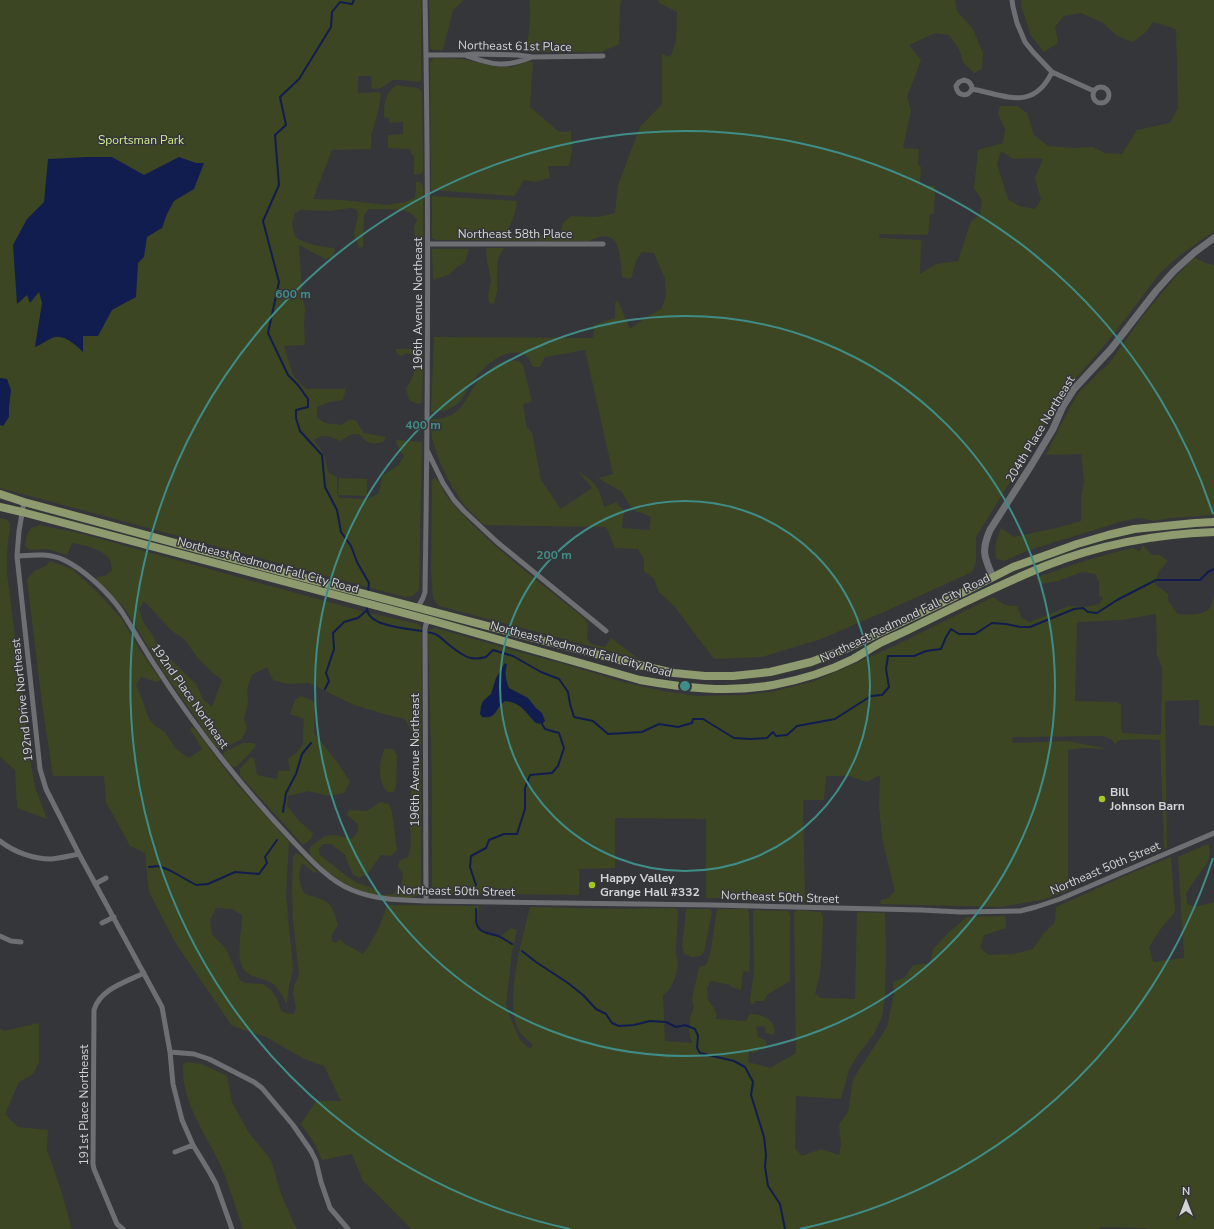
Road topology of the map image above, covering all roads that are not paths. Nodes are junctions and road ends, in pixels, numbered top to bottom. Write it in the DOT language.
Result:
graph roads {
  1 [pos="425,0"];
  2 [pos="1012,0"];
  3 [pos="426,55"];
  4 [pos="464,55"];
  5 [pos="603,56"];
  6 [pos="533,57"];
  7 [pos="1052,72"];
  8 [pos="972,89"];
  9 [pos="1094,91"];
  10 [pos="1214,238"];
  11 [pos="428,244"];
  12 [pos="603,244"];
  13 [pos="427,449"];
  14 [pos="0,494"];
  15 [pos="24,502"];
  16 [pos="0,507"];
  17 [pos="22,512"];
  18 [pos="1214,522"];
  19 [pos="1214,532"];
  20 [pos="17,556"];
  21 [pos="993,577"];
  22 [pos="998,587"];
  23 [pos="418,607"];
  24 [pos="404,613"];
  25 [pos="442,614"];
  26 [pos="430,620"];
  27 [pos="606,631"];
  28 [pos="1214,833"];
  29 [pos="0,841"];
  30 [pos="79,854"];
  31 [pos="106,878"];
  32 [pos="334,880"];
  33 [pos="96,884"];
  34 [pos="426,901"];
  35 [pos="114,917"];
  36 [pos="102,923"];
  37 [pos="0,936"];
  38 [pos="21,942"];
  39 [pos="144,973"];
  40 [pos="170,1052"];
  41 [pos="193,1145"];
  42 [pos="175,1152"];
  43 [pos="123,1229"];
  44 [pos="232,1229"];
  45 [pos="348,1229"];
  1 -- 3 [label="street, 196th Avenue Northeast"];
  2 -- 7 [label="street"];
  3 -- 4 [label="street, Northeast 61st Place"];
  3 -- 11 [label="street, 196th Avenue Northeast"];
  4 -- 6 [label="street, Northeast 61st Place"];
  4 -- 6 [label="street"];
  5 -- 6 [label="street, Northeast 61st Place"];
  7 -- 8 [label="street"];
  7 -- 9 [label="street"];
  10 -- 21 [label="street, 204th Place Northeast"];
  11 -- 12 [label="street, Northeast 58th Place"];
  11 -- 13 [label="street, 196th Avenue Northeast"];
  13 -- 23 [label="street, 196th Avenue Northeast"];
  13 -- 27 [label="street"];
  14 -- 15 [label="main road, Northeast Redmond Fall City Road"];
  15 -- 17 [label="street, 192nd Drive Northeast"];
  15 -- 23 [label="main road, Northeast Redmond Fall City Road"];
  16 -- 17 [label="main road, Northeast Redmond Fall City Road"];
  17 -- 20 [label="street, 192nd Drive Northeast"];
  17 -- 24 [label="main road, Northeast Redmond Fall City Road"];
  18 -- 21 [label="main road, Northeast Redmond Fall City Road"];
  19 -- 22 [label="main road, Northeast Redmond Fall City Road"];
  20 -- 30 [label="street, 192nd Drive Northeast"];
  20 -- 32 [label="street, 192nd Place Northeast"];
  21 -- 22 [label="main road"];
  21 -- 25 [label="main road, Northeast Redmond Fall City Road"];
  22 -- 26 [label="main road, Northeast Redmond Fall City Road"];
  23 -- 24 [label="main road"];
  23 -- 25 [label="main road, Northeast Redmond Fall City Road"];
  24 -- 26 [label="main road, Northeast Redmond Fall City Road"];
  25 -- 26 [label="main road"];
  26 -- 34 [label="street, 196th Avenue Northeast"];
  28 -- 34 [label="street, Northeast 50th Street"];
  29 -- 30 [label="street"];
  30 -- 33 [label="street, 192nd Drive Northeast"];
  31 -- 33 [label="street"];
  32 -- 34 [label="street, Northeast 50th Street"];
  33 -- 35 [label="street, 192nd Drive Northeast"];
  35 -- 36 [label="street"];
  35 -- 39 [label="street, 192nd Drive Northeast"];
  37 -- 38 [label="street"];
  39 -- 40 [label="street, 192nd Drive Northeast"];
  39 -- 43 [label="street, 191st Place Northeast"];
  40 -- 41 [label="street, 192nd Drive Northeast"];
  40 -- 45 [label="street"];
  41 -- 42 [label="street"];
  41 -- 44 [label="street, 192nd Drive Northeast"];
}
